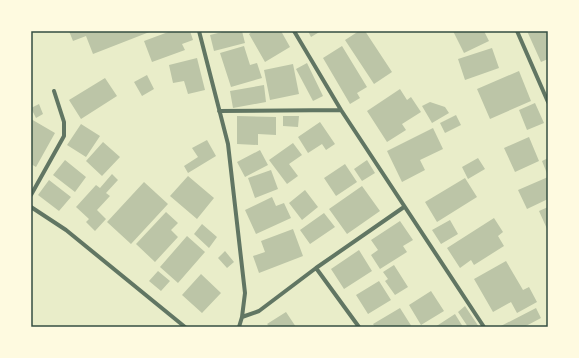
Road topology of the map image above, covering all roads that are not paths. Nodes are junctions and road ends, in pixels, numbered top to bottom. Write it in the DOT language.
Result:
graph roads {
  1 [pos="199,31"];
  2 [pos="294,31"];
  3 [pos="517,31"];
  4 [pos="54,92"];
  5 [pos="548,102"];
  6 [pos="341,110"];
  7 [pos="219,111"];
  8 [pos="31,195"];
  9 [pos="31,207"];
  10 [pos="404,207"];
  11 [pos="316,268"];
  12 [pos="242,317"];
  13 [pos="185,327"];
  14 [pos="239,327"];
  15 [pos="359,327"];
  16 [pos="484,327"];
  1 -- 7 [label="street"];
  2 -- 6 [label="street"];
  3 -- 5 [label="street"];
  4 -- 8 [label="street"];
  6 -- 7 [label="street"];
  6 -- 10 [label="street"];
  7 -- 12 [label="street"];
  9 -- 13 [label="street"];
  10 -- 11 [label="street"];
  10 -- 16 [label="street"];
  11 -- 12 [label="street"];
  11 -- 15 [label="street"];
  12 -- 14 [label="street"];
}
